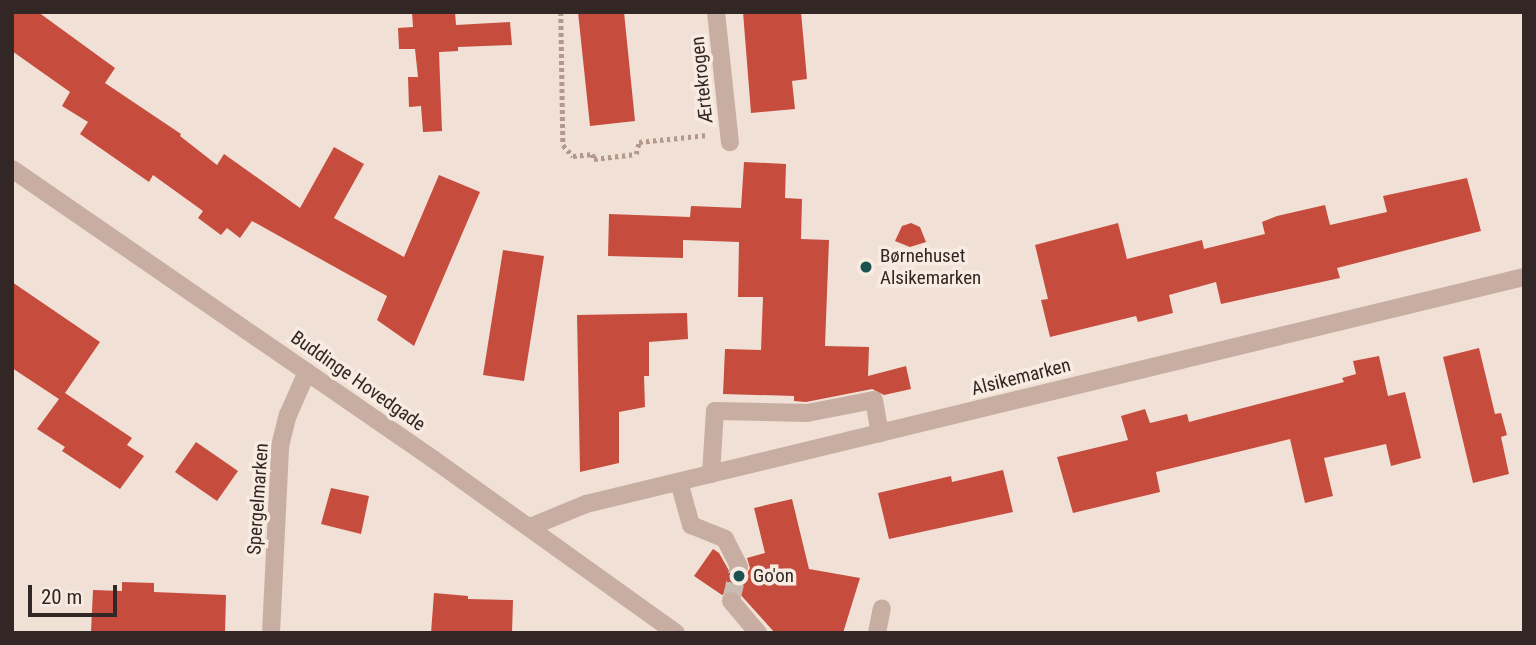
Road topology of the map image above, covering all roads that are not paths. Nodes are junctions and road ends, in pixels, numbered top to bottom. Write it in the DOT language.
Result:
graph roads {
  1 [pos="716,12"];
  2 [pos="729,138"];
  3 [pos="12,169"];
  4 [pos="1524,277"];
  5 [pos="307,372"];
  6 [pos="880,433"];
  7 [pos="711,474"];
  8 [pos="679,482"];
  9 [pos="530,527"];
  10 [pos="739,567"];
  11 [pos="731,601"];
  12 [pos="882,608"];
  13 [pos="271,633"];
  14 [pos="676,633"];
  15 [pos="758,633"];
  16 [pos="877,633"];
  1 -- 2 [label="street, Ærtekrogen"];
  3 -- 5 [label="street, Buddinge Hovedgade"];
  4 -- 6 [label="street, Alsikemarken"];
  5 -- 9 [label="street, Buddinge Hovedgade"];
  5 -- 13 [label="street, Spergelmarken"];
  6 -- 7 [label="street, Alsikemarken"];
  6 -- 7 [label="street"];
  7 -- 8 [label="street, Alsikemarken"];
  8 -- 9 [label="street, Alsikemarken"];
  8 -- 10 [label="street"];
  9 -- 14 [label="street, Buddinge Hovedgade"];
  11 -- 15 [label="street"];
  12 -- 16 [label="street"];
}
